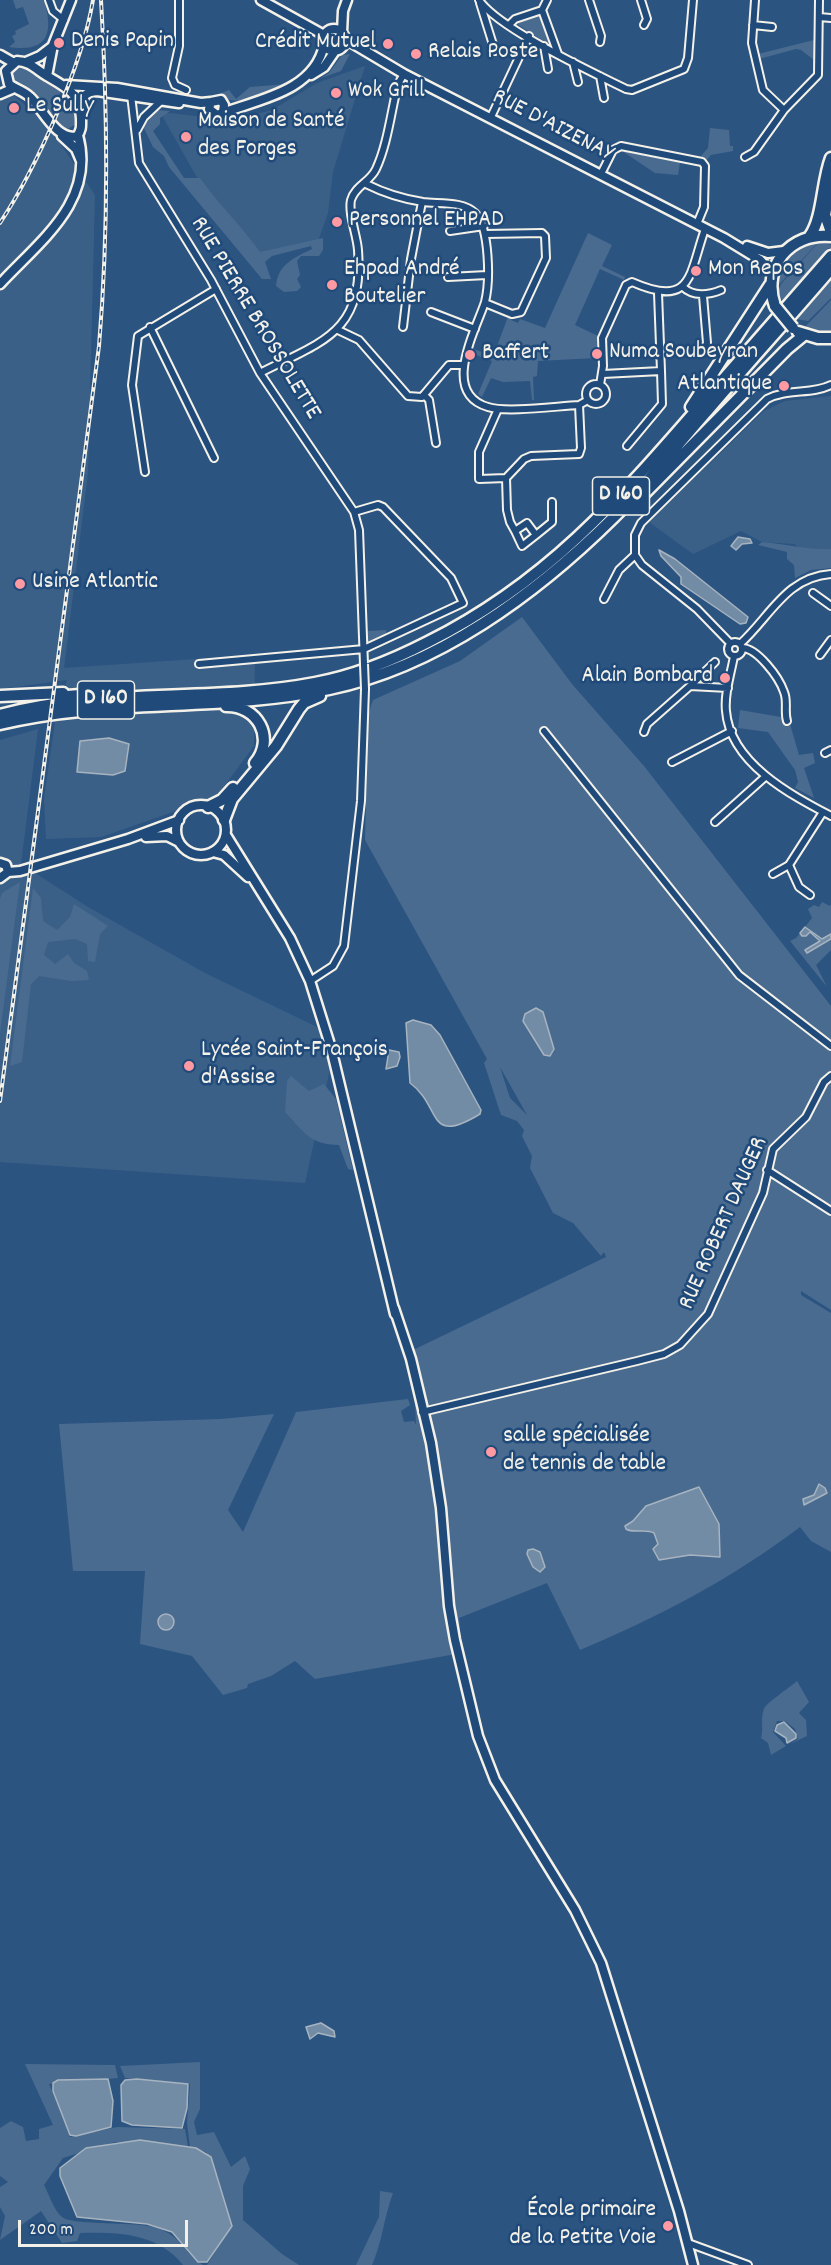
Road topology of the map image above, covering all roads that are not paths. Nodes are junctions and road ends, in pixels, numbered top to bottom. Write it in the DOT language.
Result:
graph roads {
  1 [pos="49,0"];
  2 [pos="71,0"];
  3 [pos="179,0"];
  4 [pos="261,0"];
  5 [pos="347,0"];
  6 [pos="547,0"];
  7 [pos="589,0"];
  8 [pos="641,0"];
  9 [pos="693,0"];
  10 [pos="755,0"];
  11 [pos="819,0"];
  12 [pos="480,1"];
  13 [pos="542,10"];
  14 [pos="343,11"];
  15 [pos="819,17"];
  16 [pos="831,18"];
  17 [pos="64,20"];
  18 [pos="510,25"];
  19 [pos="644,25"];
  20 [pos="753,26"];
  21 [pos="772,27"];
  22 [pos="328,32"];
  23 [pos="529,36"];
  24 [pos="600,42"];
  25 [pos="341,43"];
  26 [pos="53,45"];
  27 [pos="324,45"];
  28 [pos="544,46"];
  29 [pos="495,51"];
  30 [pos="558,54"];
  31 [pos="0,57"];
  32 [pos="26,62"];
  33 [pos="573,62"];
  34 [pos="14,63"];
  35 [pos="548,69"];
  36 [pos="5,74"];
  37 [pos="404,74"];
  38 [pos="47,76"];
  39 [pos="600,76"];
  40 [pos="302,79"];
  41 [pos="578,82"];
  42 [pos="66,85"];
  43 [pos="0,87"];
  44 [pos="14,88"];
  45 [pos="123,89"];
  46 [pos="186,90"];
  47 [pos="0,94"];
  48 [pos="134,97"];
  49 [pos="604,98"];
  50 [pos="161,101"];
  51 [pos="210,106"];
  52 [pos="223,107"];
  53 [pos="80,108"];
  54 [pos="784,110"];
  55 [pos="491,117"];
  56 [pos="56,128"];
  57 [pos="137,131"];
  58 [pos="78,135"];
  59 [pos="745,157"];
  60 [pos="831,158"];
  61 [pos="82,165"];
  62 [pos="601,174"];
  63 [pos="831,182"];
  64 [pos="366,184"];
  65 [pos="422,202"];
  66 [pos="697,224"];
  67 [pos="484,226"];
  68 [pos="705,229"];
  69 [pos="450,231"];
  70 [pos="486,234"];
  71 [pos="831,234"];
  72 [pos="810,236"];
  73 [pos="724,238"];
  74 [pos="784,252"];
  75 [pos="831,256"];
  76 [pos="831,269"];
  77 [pos="772,273"];
  78 [pos="487,275"];
  79 [pos="448,278"];
  80 [pos="0,284"];
  81 [pos="770,285"];
  82 [pos="683,287"];
  83 [pos="216,289"];
  84 [pos="722,290"];
  85 [pos="658,293"];
  86 [pos="704,296"];
  87 [pos="484,303"];
  88 [pos="431,312"];
  89 [pos="150,327"];
  90 [pos="403,327"];
  91 [pos="475,329"];
  92 [pos="338,330"];
  93 [pos="804,335"];
  94 [pos="830,338"];
  95 [pos="703,352"];
  96 [pos="464,365"];
  97 [pos="661,371"];
  98 [pos="260,372"];
  99 [pos="603,374"];
  100 [pos="600,385"];
  101 [pos="831,385"];
  102 [pos="424,395"];
  103 [pos="588,400"];
  104 [pos="579,405"];
  105 [pos="498,409"];
  106 [pos="436,442"];
  107 [pos="627,446"];
  108 [pos="214,458"];
  109 [pos="145,472"];
  110 [pos="506,478"];
  111 [pos="552,502"];
  112 [pos="354,512"];
  113 [pos="515,531"];
  114 [pos="536,535"];
  115 [pos="635,555"];
  116 [pos="555,565"];
  117 [pos="831,574"];
  118 [pos="813,593"];
  119 [pos="604,599"];
  120 [pos="831,606"];
  121 [pos="831,640"];
  122 [pos="730,643"];
  123 [pos="741,646"];
  124 [pos="364,649"];
  125 [pos="820,655"];
  126 [pos="734,656"];
  127 [pos="716,662"];
  128 [pos="199,664"];
  129 [pos="690,686"];
  130 [pos="338,687"];
  131 [pos="728,688"];
  132 [pos="84,693"];
  133 [pos="0,696"];
  134 [pos="211,698"];
  135 [pos="0,708"];
  136 [pos="0,715"];
  137 [pos="787,721"];
  138 [pos="0,724"];
  139 [pos="544,731"];
  140 [pos="732,731"];
  141 [pos="644,732"];
  142 [pos="672,762"];
  143 [pos="765,777"];
  144 [pos="208,807"];
  145 [pos="823,812"];
  146 [pos="831,816"];
  147 [pos="179,819"];
  148 [pos="224,819"];
  149 [pos="715,822"];
  150 [pos="226,835"];
  151 [pos="128,839"];
  152 [pos="179,842"];
  153 [pos="213,852"];
  154 [pos="0,863"];
  155 [pos="789,865"];
  156 [pos="8,872"];
  157 [pos="773,874"];
  158 [pos="0,878"];
  159 [pos="810,895"];
  160 [pos="263,896"];
  161 [pos="310,981"];
  162 [pos="831,1046"];
  163 [pos="831,1076"];
  164 [pos="767,1170"];
  165 [pos="831,1211"];
  166 [pos="394,1308"];
  167 [pos="409,1374"];
  168 [pos="423,1412"];
  169 [pos="422,1424"];
  170 [pos="439,1489"];
  171 [pos="687,2243"];
  172 [pos="693,2265"];
  173 [pos="748,2265"];
  1 -- 17 [label="street"];
  2 -- 17 [label="street"];
  3 -- 46 [label="street"];
  4 -- 22 [label="street, RUE D'AIZENAY"];
  5 -- 14 [label="street"];
  6 -- 13 [label="street"];
  7 -- 24 [label="street"];
  8 -- 19 [label="street"];
  9 -- 39 [label="street"];
  10 -- 20 [label="street"];
  11 -- 15 [label="street"];
  12 -- 18 [label="street"];
  12 -- 29 [label="street"];
  13 -- 18 [label="street"];
  13 -- 30 [label="street"];
  14 -- 22 [label="street"];
  14 -- 25 [label="street"];
  15 -- 16 [label="street"];
  15 -- 54 [label="street"];
  17 -- 26 [label="street"];
  18 -- 23 [label="street"];
  20 -- 21 [label="street"];
  20 -- 54 [label="street"];
  22 -- 25 [label="street, RUE D'AIZENAY"];
  22 -- 27 [label="street"];
  23 -- 28 [label="street"];
  23 -- 55 [label="street"];
  25 -- 27 [label="street"];
  25 -- 37 [label="street, RUE D'AIZENAY"];
  25 -- 40 [label="street"];
  26 -- 32 [label="street"];
  26 -- 38 [label="street"];
  27 -- 40 [label="street"];
  28 -- 30 [label="street"];
  28 -- 35 [label="street"];
  30 -- 33 [label="street"];
  31 -- 34 [label="street"];
  31 -- 36 [label="street"];
  32 -- 34 [label="street"];
  32 -- 38 [label="street"];
  33 -- 39 [label="street"];
  33 -- 41 [label="street"];
  34 -- 36 [label="street"];
  36 -- 43 [label="street"];
  36 -- 44 [label="street"];
  37 -- 55 [label="street, RUE D'AIZENAY"];
  37 -- 64 [label="street"];
  38 -- 42 [label="street"];
  39 -- 49 [label="street"];
  40 -- 52 [label="street"];
  42 -- 45 [label="street"];
  42 -- 53 [label="street"];
  44 -- 47 [label="street"];
  44 -- 56 [label="street"];
  45 -- 48 [label="street"];
  45 -- 51 [label="street"];
  48 -- 50 [label="street"];
  48 -- 53 [label="street"];
  48 -- 57 [label="street, RUE PIERRE BROSSOLETTE"];
  50 -- 51 [label="street"];
  50 -- 57 [label="street"];
  51 -- 52 [label="street"];
  51 -- 52 [label="street"];
  53 -- 58 [label="street"];
  54 -- 59 [label="street"];
  55 -- 62 [label="street, RUE D'AIZENAY"];
  56 -- 58 [label="street"];
  56 -- 61 [label="street"];
  57 -- 83 [label="street, RUE PIERRE BROSSOLETTE"];
  58 -- 61 [label="street"];
  60 -- 72 [label="highway"];
  61 -- 80 [label="street"];
  62 -- 66 [label="street, RUE D'AIZENAY"];
  62 -- 66 [label="street"];
  63 -- 71 [label="highway"];
  64 -- 65 [label="street"];
  64 -- 92 [label="street"];
  65 -- 67 [label="street"];
  65 -- 90 [label="street"];
  66 -- 68 [label="street, RUE D'AIZENAY"];
  67 -- 69 [label="street"];
  67 -- 70 [label="street"];
  68 -- 73 [label="street, RUE D'AIZENAY"];
  68 -- 82 [label="street"];
  70 -- 78 [label="street"];
  70 -- 87 [label="street"];
  71 -- 72 [label="highway"];
  72 -- 74 [label="highway"];
  73 -- 74 [label="street, RUE D'AIZENAY"];
  73 -- 77 [label="street, RUE D'AIZENAY"];
  74 -- 77 [label="highway"];
  75 -- 116 [label="highway, D 160"];
  76 -- 116 [label="highway, D 160"];
  77 -- 81 [label="highway"];
  78 -- 79 [label="street"];
  78 -- 87 [label="street"];
  81 -- 93 [label="highway, bridge"];
  81 -- 116 [label="highway, D 160"];
  82 -- 85 [label="street"];
  82 -- 86 [label="street"];
  83 -- 89 [label="street"];
  83 -- 98 [label="street, RUE PIERRE BROSSOLETTE"];
  84 -- 86 [label="street"];
  85 -- 97 [label="street"];
  85 -- 99 [label="street"];
  86 -- 95 [label="street"];
  87 -- 91 [label="street"];
  88 -- 91 [label="street"];
  89 -- 108 [label="street"];
  89 -- 109 [label="street"];
  91 -- 96 [label="street"];
  92 -- 98 [label="street"];
  92 -- 102 [label="street"];
  93 -- 94 [label="highway"];
  93 -- 116 [label="highway, D 160"];
  96 -- 102 [label="street"];
  96 -- 105 [label="street"];
  97 -- 99 [label="street"];
  97 -- 107 [label="street"];
  98 -- 112 [label="street, RUE PIERRE BROSSOLETTE"];
  99 -- 100 [label="street"];
  100 -- 103 [label="street"];
  100 -- 103 [label="street"];
  101 -- 115 [label="street"];
  102 -- 106 [label="street"];
  103 -- 104 [label="street"];
  104 -- 105 [label="street"];
  104 -- 110 [label="street"];
  105 -- 110 [label="street"];
  110 -- 113 [label="street"];
  111 -- 114 [label="street"];
  112 -- 124 [label="street, RUE PIERRE BROSSOLETTE"];
  112 -- 124 [label="street"];
  113 -- 114 [label="street"];
  113 -- 114 [label="street"];
  115 -- 119 [label="street"];
  115 -- 122 [label="street"];
  116 -- 130 [label="highway, D 160"];
  116 -- 134 [label="highway, D 160"];
  117 -- 123 [label="street"];
  118 -- 120 [label="street"];
  121 -- 125 [label="street"];
  122 -- 123 [label="street"];
  122 -- 126 [label="street"];
  123 -- 126 [label="street"];
  123 -- 137 [label="street"];
  124 -- 128 [label="street"];
  124 -- 161 [label="street, RUE PIERRE BROSSOLETTE, bridge"];
  126 -- 131 [label="street"];
  127 -- 129 [label="street"];
  129 -- 131 [label="street"];
  129 -- 141 [label="street"];
  130 -- 134 [label="highway, D 160"];
  130 -- 148 [label="highway"];
  131 -- 140 [label="street"];
  132 -- 133 [label="highway"];
  132 -- 134 [label="highway"];
  132 -- 135 [label="highway"];
  134 -- 136 [label="highway, D 160"];
  134 -- 138 [label="highway, D 160"];
  134 -- 144 [label="highway"];
  139 -- 162 [label="street"];
  140 -- 142 [label="street"];
  140 -- 143 [label="street"];
  143 -- 145 [label="street"];
  143 -- 149 [label="street"];
  144 -- 147 [label="street"];
  144 -- 148 [label="street"];
  145 -- 146 [label="street"];
  145 -- 155 [label="street"];
  147 -- 151 [label="street"];
  147 -- 152 [label="street"];
  148 -- 150 [label="street"];
  150 -- 153 [label="street"];
  150 -- 160 [label="street"];
  151 -- 152 [label="street"];
  151 -- 156 [label="street"];
  152 -- 153 [label="street"];
  153 -- 160 [label="street"];
  154 -- 156 [label="street"];
  155 -- 157 [label="street"];
  155 -- 159 [label="street"];
  156 -- 158 [label="street"];
  160 -- 161 [label="street"];
  161 -- 166 [label="street"];
  163 -- 164 [label="street, RUE ROBERT DAUGER"];
  164 -- 165 [label="street"];
  164 -- 168 [label="street, RUE ROBERT DAUGER"];
  166 -- 167 [label="street"];
  166 -- 168 [label="street"];
  167 -- 168 [label="street"];
  167 -- 169 [label="street"];
  168 -- 169 [label="street"];
  168 -- 170 [label="street"];
  169 -- 170 [label="street"];
  170 -- 171 [label="street"];
  171 -- 172 [label="street"];
  171 -- 173 [label="street"];
}
